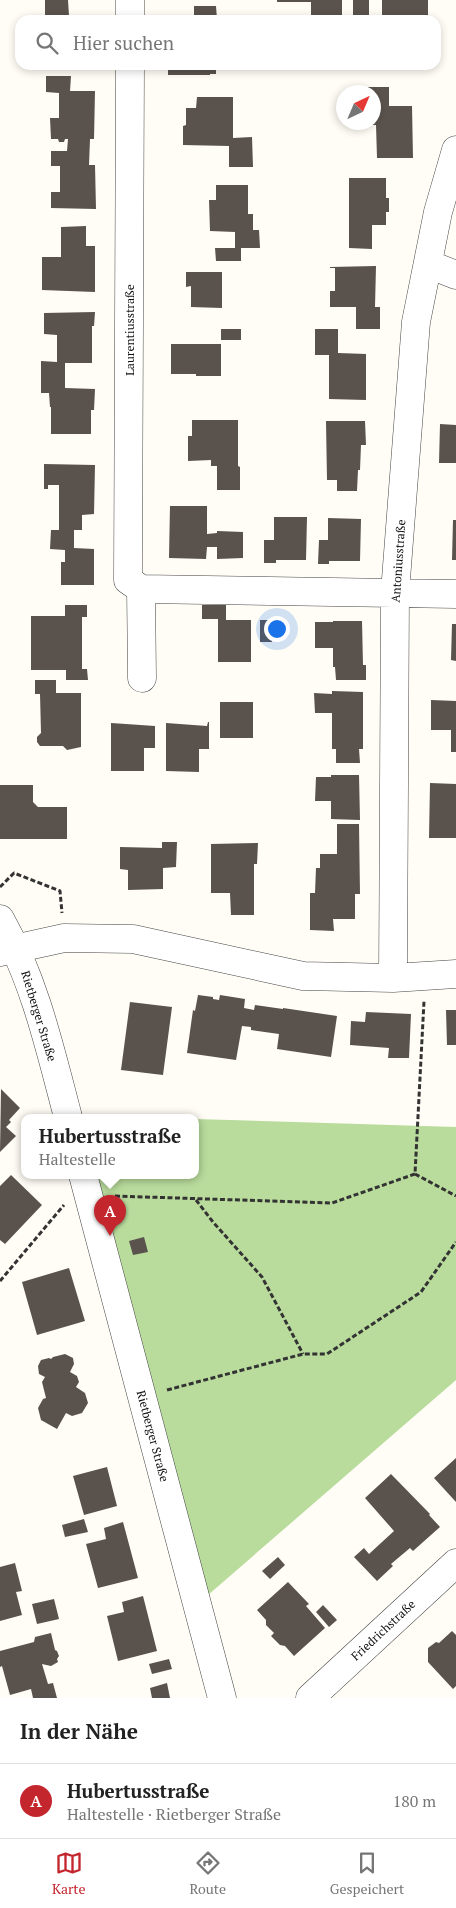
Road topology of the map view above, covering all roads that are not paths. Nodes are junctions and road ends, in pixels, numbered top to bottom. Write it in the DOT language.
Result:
graph roads {
  1 [pos="130,0"];
  2 [pos="130,15"];
  3 [pos="130,70"];
  4 [pos="456,150"];
  5 [pos="428,264"];
  6 [pos="456,275"];
  7 [pos="141,589"];
  8 [pos="395,592"];
  9 [pos="456,594"];
  10 [pos="142,678"];
  11 [pos="0,919"];
  12 [pos="8,950"];
  13 [pos="456,974"];
  14 [pos="393,978"];
  15 [pos="67,1114"];
  16 [pos="86,1185"];
  17 [pos="451,1576"];
  18 [pos="222,1698"];
  19 [pos="310,1698"];
  1 -- 2 [label="street"];
  3 -- 7 [label="street, Laurentiusstraße"];
  4 -- 5 [label="street, Antoniusstraße"];
  5 -- 6 [label="street"];
  5 -- 8 [label="street, Antoniusstraße"];
  7 -- 8 [label="street"];
  7 -- 10 [label="street"];
  8 -- 9 [label="street"];
  8 -- 14 [label="street, Antoniusstraße"];
  11 -- 12 [label="street, Rietberger Straße"];
  12 -- 14 [label="street"];
  12 -- 15 [label="street, Rietberger Straße"];
  13 -- 14 [label="street"];
  16 -- 18 [label="street, Rietberger Straße"];
  17 -- 19 [label="street, Friedrichstraße"];
}
